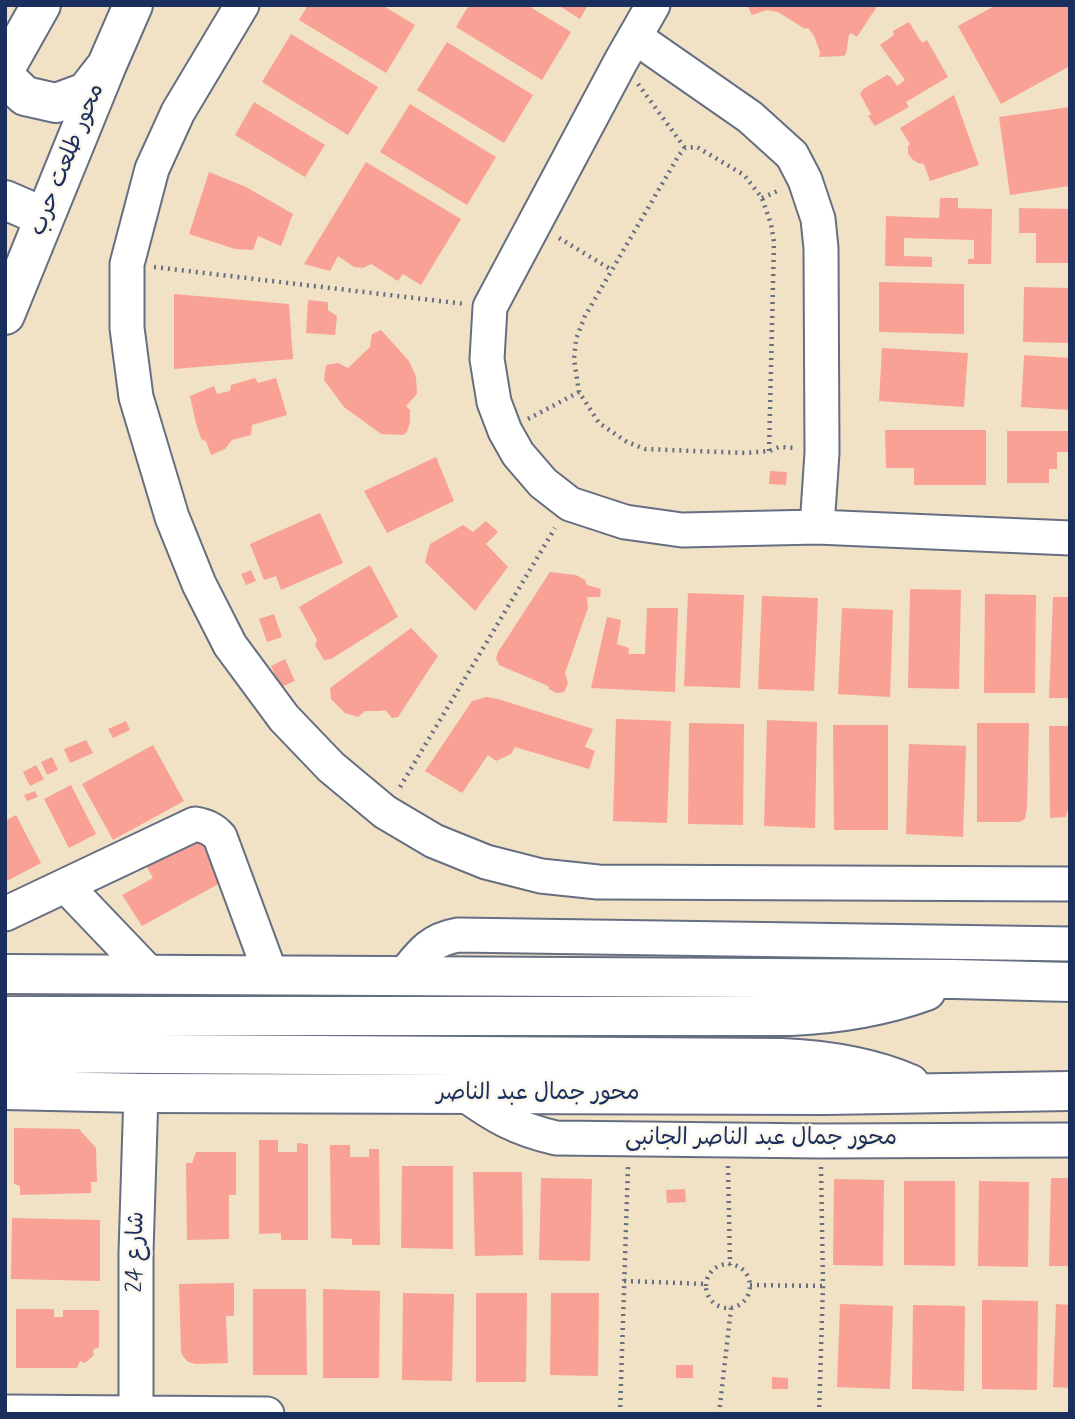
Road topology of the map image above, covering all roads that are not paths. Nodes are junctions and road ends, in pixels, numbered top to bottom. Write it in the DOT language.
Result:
graph roads {
  1 [pos="41,5"];
  2 [pos="133,5"];
  3 [pos="242,5"];
  4 [pos="653,5"];
  5 [pos="628,49"];
  6 [pos="106,67"];
  7 [pos="5,69"];
  8 [pos="5,77"];
  9 [pos="5,200"];
  10 [pos="43,221"];
  11 [pos="5,315"];
  12 [pos="817,527"];
  13 [pos="1070,538"];
  14 [pos="1070,884"];
  15 [pos="66,886"];
  16 [pos="5,914"];
  17 [pos="1070,944"];
  18 [pos="5,974"];
  19 [pos="151,975"];
  20 [pos="271,975"];
  21 [pos="403,976"];
  22 [pos="954,979"];
  23 [pos="1070,982"];
  24 [pos="5,1016"];
  25 [pos="5,1053"];
  26 [pos="5,1090"];
  27 [pos="1070,1091"];
  28 [pos="141,1093"];
  29 [pos="929,1093"];
  30 [pos="464,1094"];
  31 [pos="1070,1140"];
  32 [pos="5,1412"];
  33 [pos="136,1412"];
  34 [pos="267,1414"];
  1 -- 7 [label="main road"];
  2 -- 6 [label="main road, محور طلعت حرب"];
  3 -- 14 [label="street"];
  4 -- 5 [label="street"];
  5 -- 12 [label="street"];
  5 -- 12 [label="street"];
  6 -- 8 [label="main road"];
  6 -- 10 [label="main road, محور طلعت حرب"];
  9 -- 10 [label="main road"];
  10 -- 11 [label="main road, محور طلعت حرب"];
  12 -- 13 [label="street"];
  15 -- 16 [label="street"];
  15 -- 19 [label="street"];
  15 -- 20 [label="street"];
  17 -- 21 [label="street"];
  18 -- 19 [label="main road"];
  19 -- 20 [label="main road"];
  20 -- 21 [label="main road"];
  21 -- 22 [label="main road"];
  22 -- 23 [label="main road"];
  22 -- 24 [label="main road"];
  25 -- 29 [label="main road"];
  26 -- 28 [label="main road, محور جمال عبد الناصر"];
  27 -- 29 [label="main road, محور جمال عبد الناصر"];
  28 -- 30 [label="main road, محور جمال عبد الناصر"];
  28 -- 33 [label="street, شارع 24"];
  29 -- 30 [label="main road, محور جمال عبد الناصر"];
  30 -- 31 [label="street, محور جمال عبد الناصر الجانبى"];
  32 -- 33 [label="street"];
  33 -- 34 [label="street"];
}
